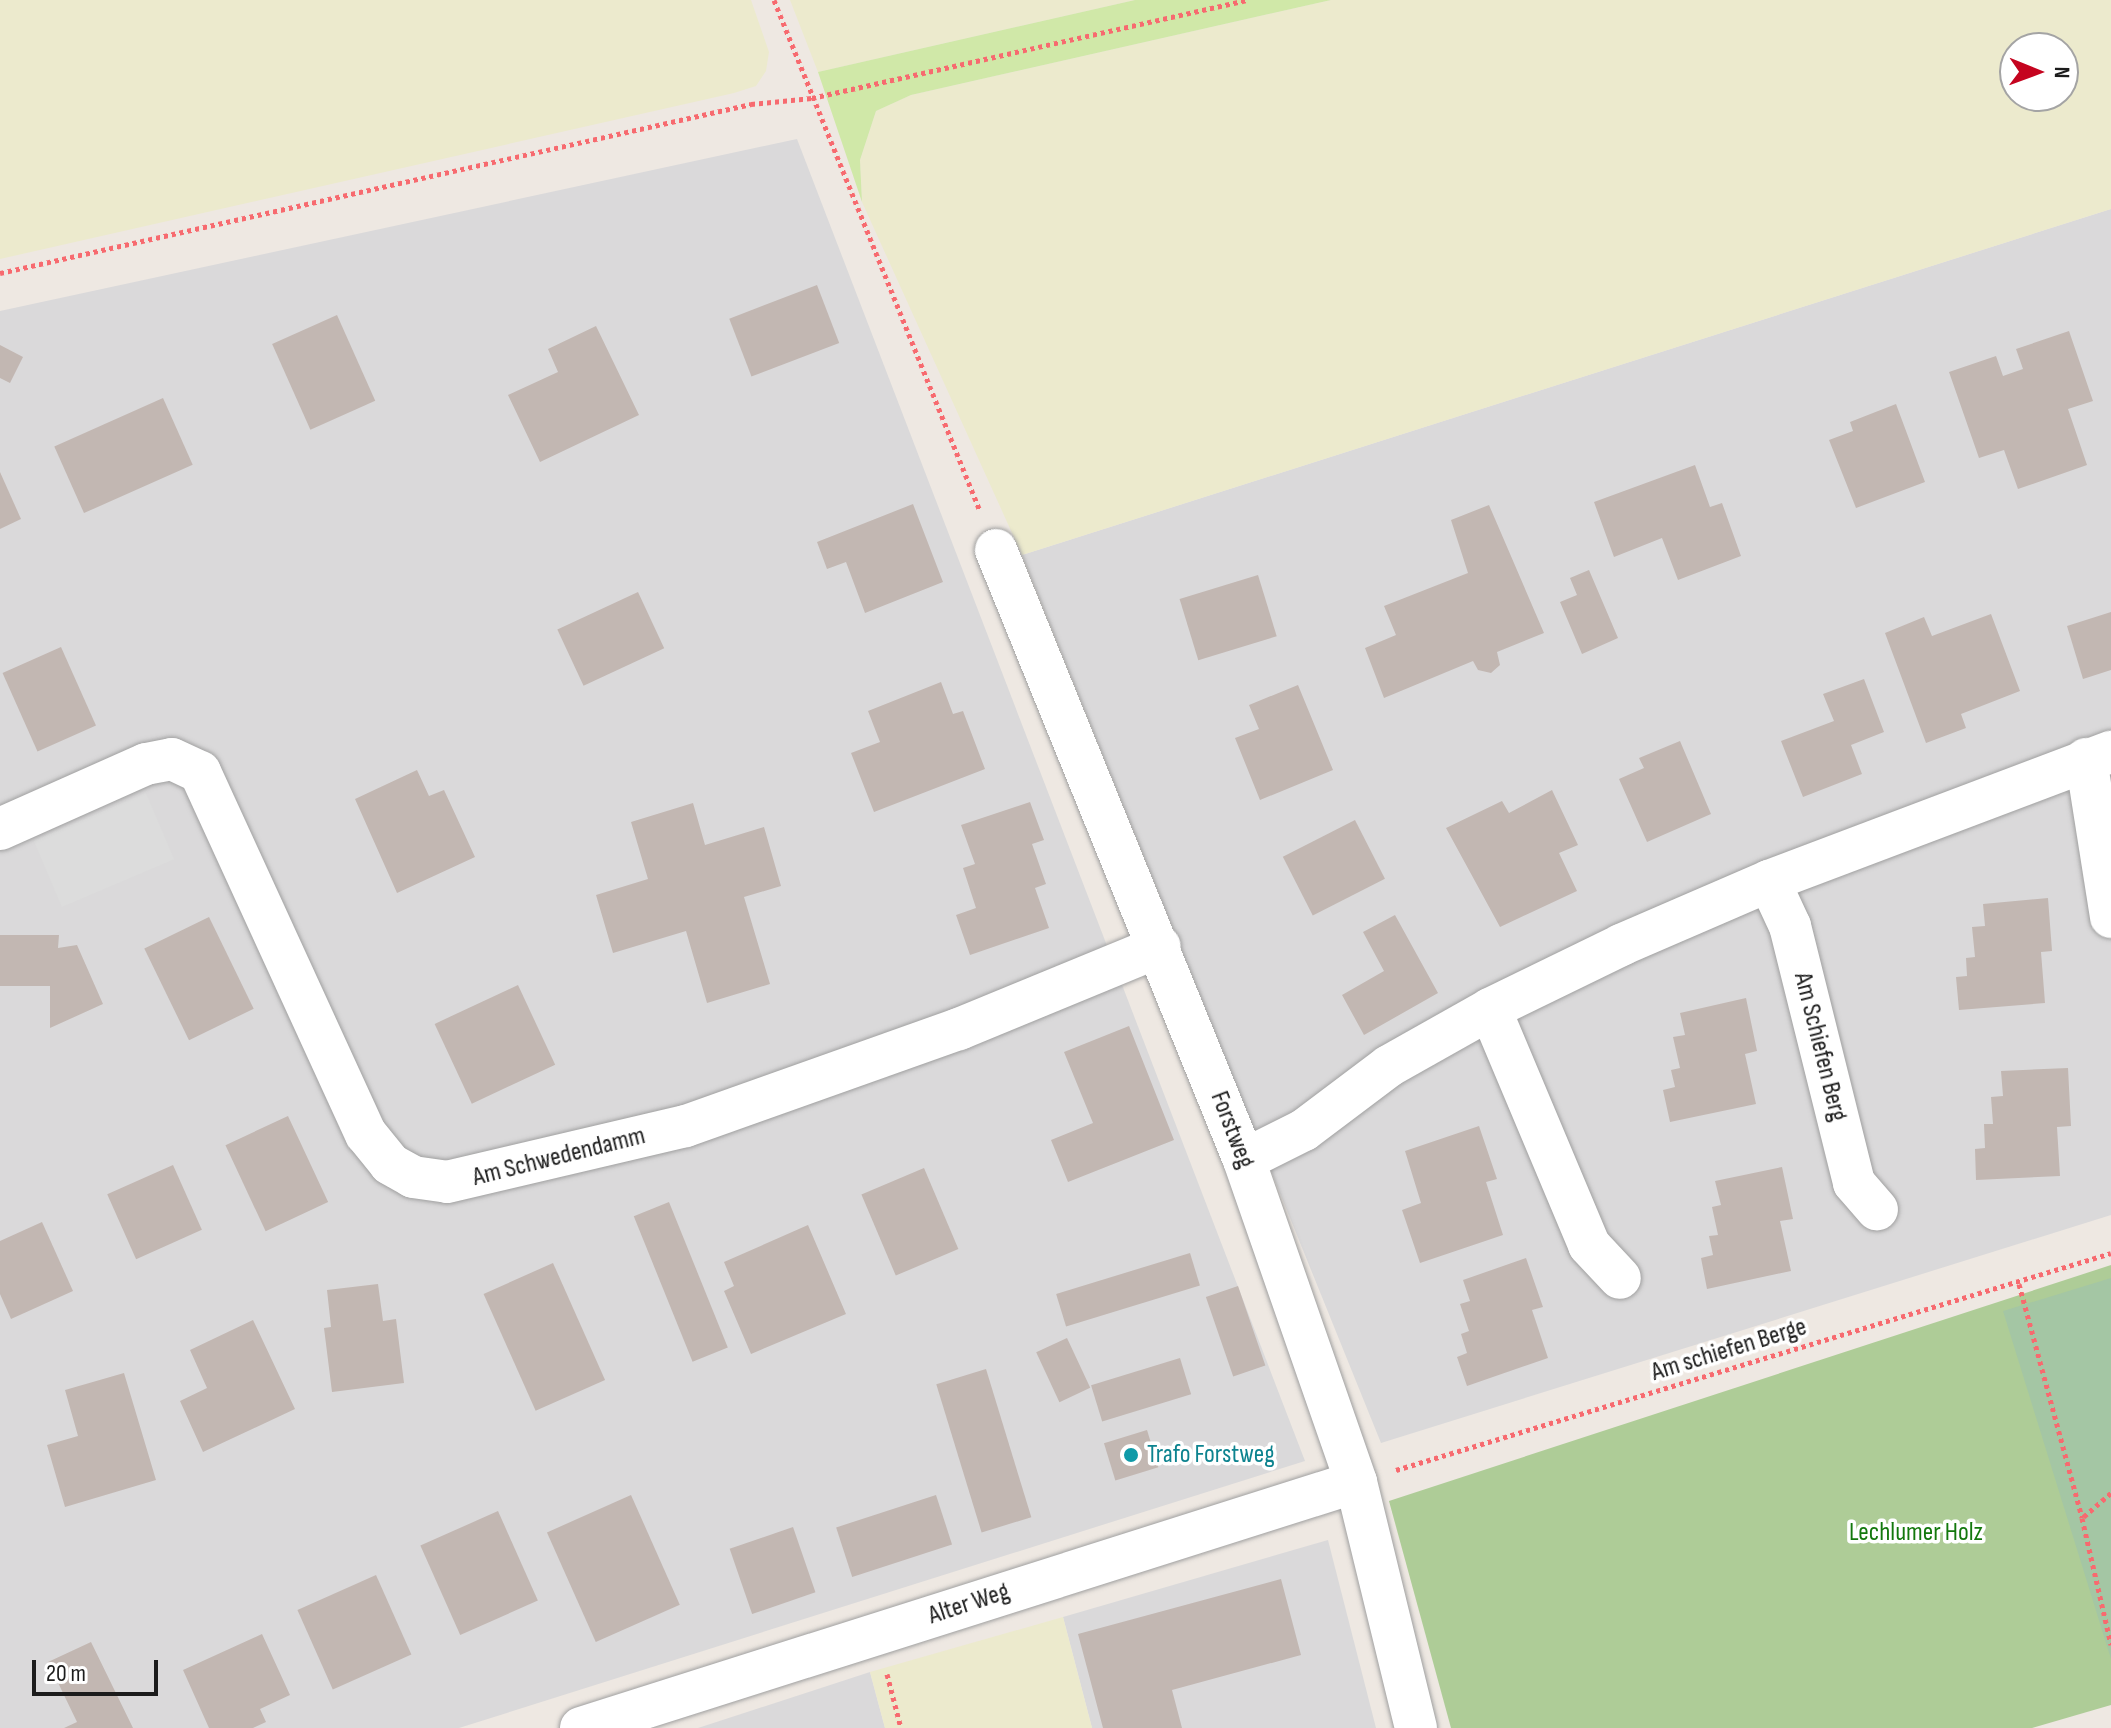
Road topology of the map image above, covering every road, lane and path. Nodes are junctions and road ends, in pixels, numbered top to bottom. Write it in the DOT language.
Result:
graph roads {
  1 [pos="774,0"];
  2 [pos="1248,0"];
  3 [pos="812,98"];
  4 [pos="0,273"];
  5 [pos="996,550"];
  6 [pos="2098,756"];
  7 [pos="0,829"];
  8 [pos="1769,881"];
  9 [pos="2111,917"];
  10 [pos="1160,946"];
  11 [pos="1490,1009"];
  12 [pos="1244,1160"];
  13 [pos="1877,1209"];
  14 [pos="2111,1253"];
  15 [pos="1620,1278"];
  16 [pos="2019,1284"];
  17 [pos="1356,1482"];
  18 [pos="2111,1493"];
  19 [pos="2082,1518"];
  20 [pos="877,1634"];
  21 [pos="2111,1645"];
  22 [pos="581,1728"];
  23 [pos="901,1728"];
  24 [pos="1416,1728"];
  1 -- 3 [label="path"];
  2 -- 3 [label="path"];
  3 -- 4 [label="path"];
  3 -- 5 [label="path"];
  5 -- 10 [label="street, Forstweg"];
  6 -- 8 [label="street"];
  6 -- 9 [label="street"];
  7 -- 10 [label="street, Am Schwedendamm"];
  8 -- 11 [label="street"];
  8 -- 13 [label="street, Am Schiefen Berg"];
  10 -- 12 [label="street, Forstweg"];
  11 -- 12 [label="street"];
  11 -- 15 [label="street"];
  12 -- 17 [label="street, Forstweg"];
  14 -- 16 [label="path, Am schiefen Berge"];
  16 -- 17 [label="path, Am schiefen Berge"];
  16 -- 19 [label="path"];
  17 -- 20 [label="street, Alter Weg"];
  17 -- 24 [label="street, Forstweg"];
  18 -- 19 [label="path"];
  19 -- 21 [label="path"];
  20 -- 22 [label="street, Alter Weg"];
  20 -- 23 [label="path"];
}
